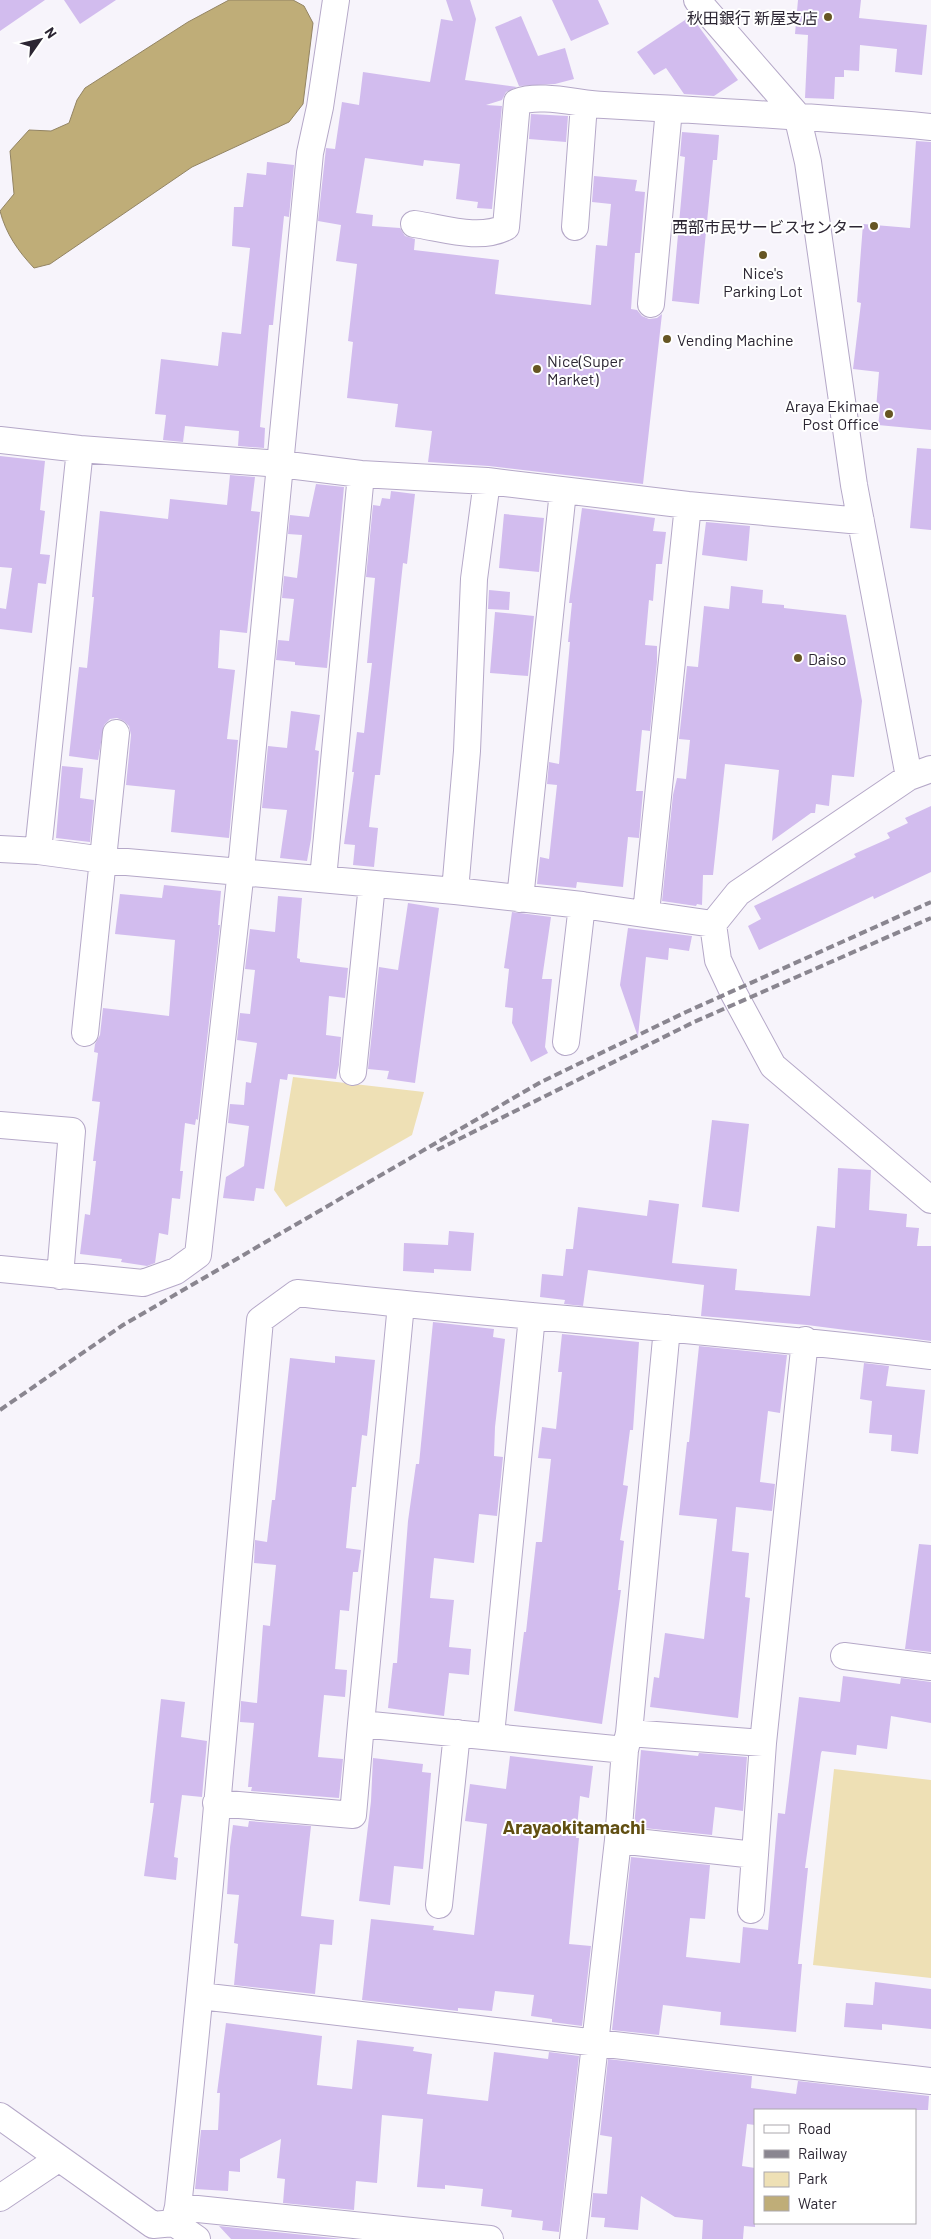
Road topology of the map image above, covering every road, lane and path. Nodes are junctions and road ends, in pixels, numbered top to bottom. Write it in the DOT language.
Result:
graph roads {
  1 [pos="336,0"];
  2 [pos="697,0"];
  3 [pos="584,104"];
  4 [pos="669,109"];
  5 [pos="797,115"];
  6 [pos="931,127"];
  7 [pos="414,224"];
  8 [pos="575,227"];
  9 [pos="651,304"];
  10 [pos="0,440"];
  11 [pos="80,449"];
  12 [pos="280,464"];
  13 [pos="361,474"];
  14 [pos="487,481"];
  15 [pos="563,491"];
  16 [pos="688,505"];
  17 [pos="861,521"];
  18 [pos="116,733"];
  19 [pos="920,773"];
  20 [pos="0,849"];
  21 [pos="38,851"];
  22 [pos="104,860"];
  23 [pos="241,870"];
  24 [pos="323,879"];
  25 [pos="372,884"];
  26 [pos="455,891"];
  27 [pos="520,899"];
  28 [pos="582,904"];
  29 [pos="646,913"];
  30 [pos="712,924"];
  31 [pos="85,1033"];
  32 [pos="566,1042"];
  33 [pos="353,1072"];
  34 [pos="0,1125"];
  35 [pos="931,1200"];
  36 [pos="0,1269"];
  37 [pos="60,1276"];
  38 [pos="401,1304"];
  39 [pos="532,1316"];
  40 [pos="667,1328"];
  41 [pos="805,1340"];
  42 [pos="931,1356"];
  43 [pos="844,1656"];
  44 [pos="931,1667"];
  45 [pos="361,1724"];
  46 [pos="458,1732"];
  47 [pos="492,1735"];
  48 [pos="627,1741"];
  49 [pos="763,1743"];
  50 [pos="216,1802"];
  51 [pos="618,1840"];
  52 [pos="755,1855"];
  53 [pos="439,1905"];
  54 [pos="751,1910"];
  55 [pos="200,1996"];
  56 [pos="594,2042"];
  57 [pos="931,2081"];
  58 [pos="0,2116"];
  59 [pos="58,2159"];
  60 [pos="0,2198"];
  61 [pos="176,2215"];
  62 [pos="197,2239"];
  63 [pos="490,2239"];
  64 [pos="573,2239"];
  1 -- 12 [label="street"];
  2 -- 5 [label="street"];
  3 -- 4 [label="street"];
  3 -- 7 [label="street"];
  3 -- 8 [label="street"];
  4 -- 5 [label="street"];
  4 -- 9 [label="street"];
  5 -- 6 [label="street"];
  5 -- 17 [label="street"];
  10 -- 11 [label="street"];
  11 -- 12 [label="street"];
  11 -- 21 [label="street"];
  12 -- 13 [label="street"];
  12 -- 23 [label="street"];
  13 -- 14 [label="street"];
  13 -- 24 [label="street"];
  14 -- 15 [label="street"];
  14 -- 26 [label="street"];
  15 -- 16 [label="street"];
  15 -- 27 [label="street"];
  16 -- 17 [label="street"];
  16 -- 29 [label="street"];
  17 -- 19 [label="street"];
  18 -- 22 [label="street"];
  19 -- 30 [label="street"];
  20 -- 21 [label="street"];
  21 -- 22 [label="street"];
  22 -- 23 [label="street"];
  22 -- 31 [label="street"];
  23 -- 24 [label="street"];
  23 -- 37 [label="street"];
  24 -- 25 [label="street"];
  25 -- 26 [label="street"];
  25 -- 33 [label="street"];
  26 -- 27 [label="street"];
  27 -- 28 [label="street"];
  28 -- 29 [label="street"];
  28 -- 32 [label="street"];
  29 -- 30 [label="street"];
  30 -- 35 [label="street"];
  34 -- 37 [label="street"];
  36 -- 37 [label="street"];
  38 -- 39 [label="street"];
  38 -- 45 [label="street"];
  38 -- 50 [label="street"];
  39 -- 40 [label="street"];
  39 -- 47 [label="street"];
  40 -- 41 [label="street"];
  40 -- 48 [label="street"];
  41 -- 42 [label="street"];
  41 -- 49 [label="street"];
  43 -- 44 [label="street"];
  45 -- 46 [label="street"];
  45 -- 50 [label="street"];
  46 -- 47 [label="street"];
  46 -- 53 [label="street"];
  47 -- 48 [label="street"];
  48 -- 49 [label="street"];
  48 -- 51 [label="street"];
  49 -- 52 [label="street"];
  50 -- 55 [label="street"];
  51 -- 52 [label="street"];
  51 -- 56 [label="street"];
  52 -- 54 [label="street"];
  55 -- 56 [label="street"];
  55 -- 61 [label="street"];
  56 -- 57 [label="street"];
  56 -- 64 [label="street"];
  58 -- 59 [label="street"];
  59 -- 60 [label="street"];
  59 -- 61 [label="street"];
  61 -- 62 [label="street"];
  61 -- 63 [label="street"];
}
